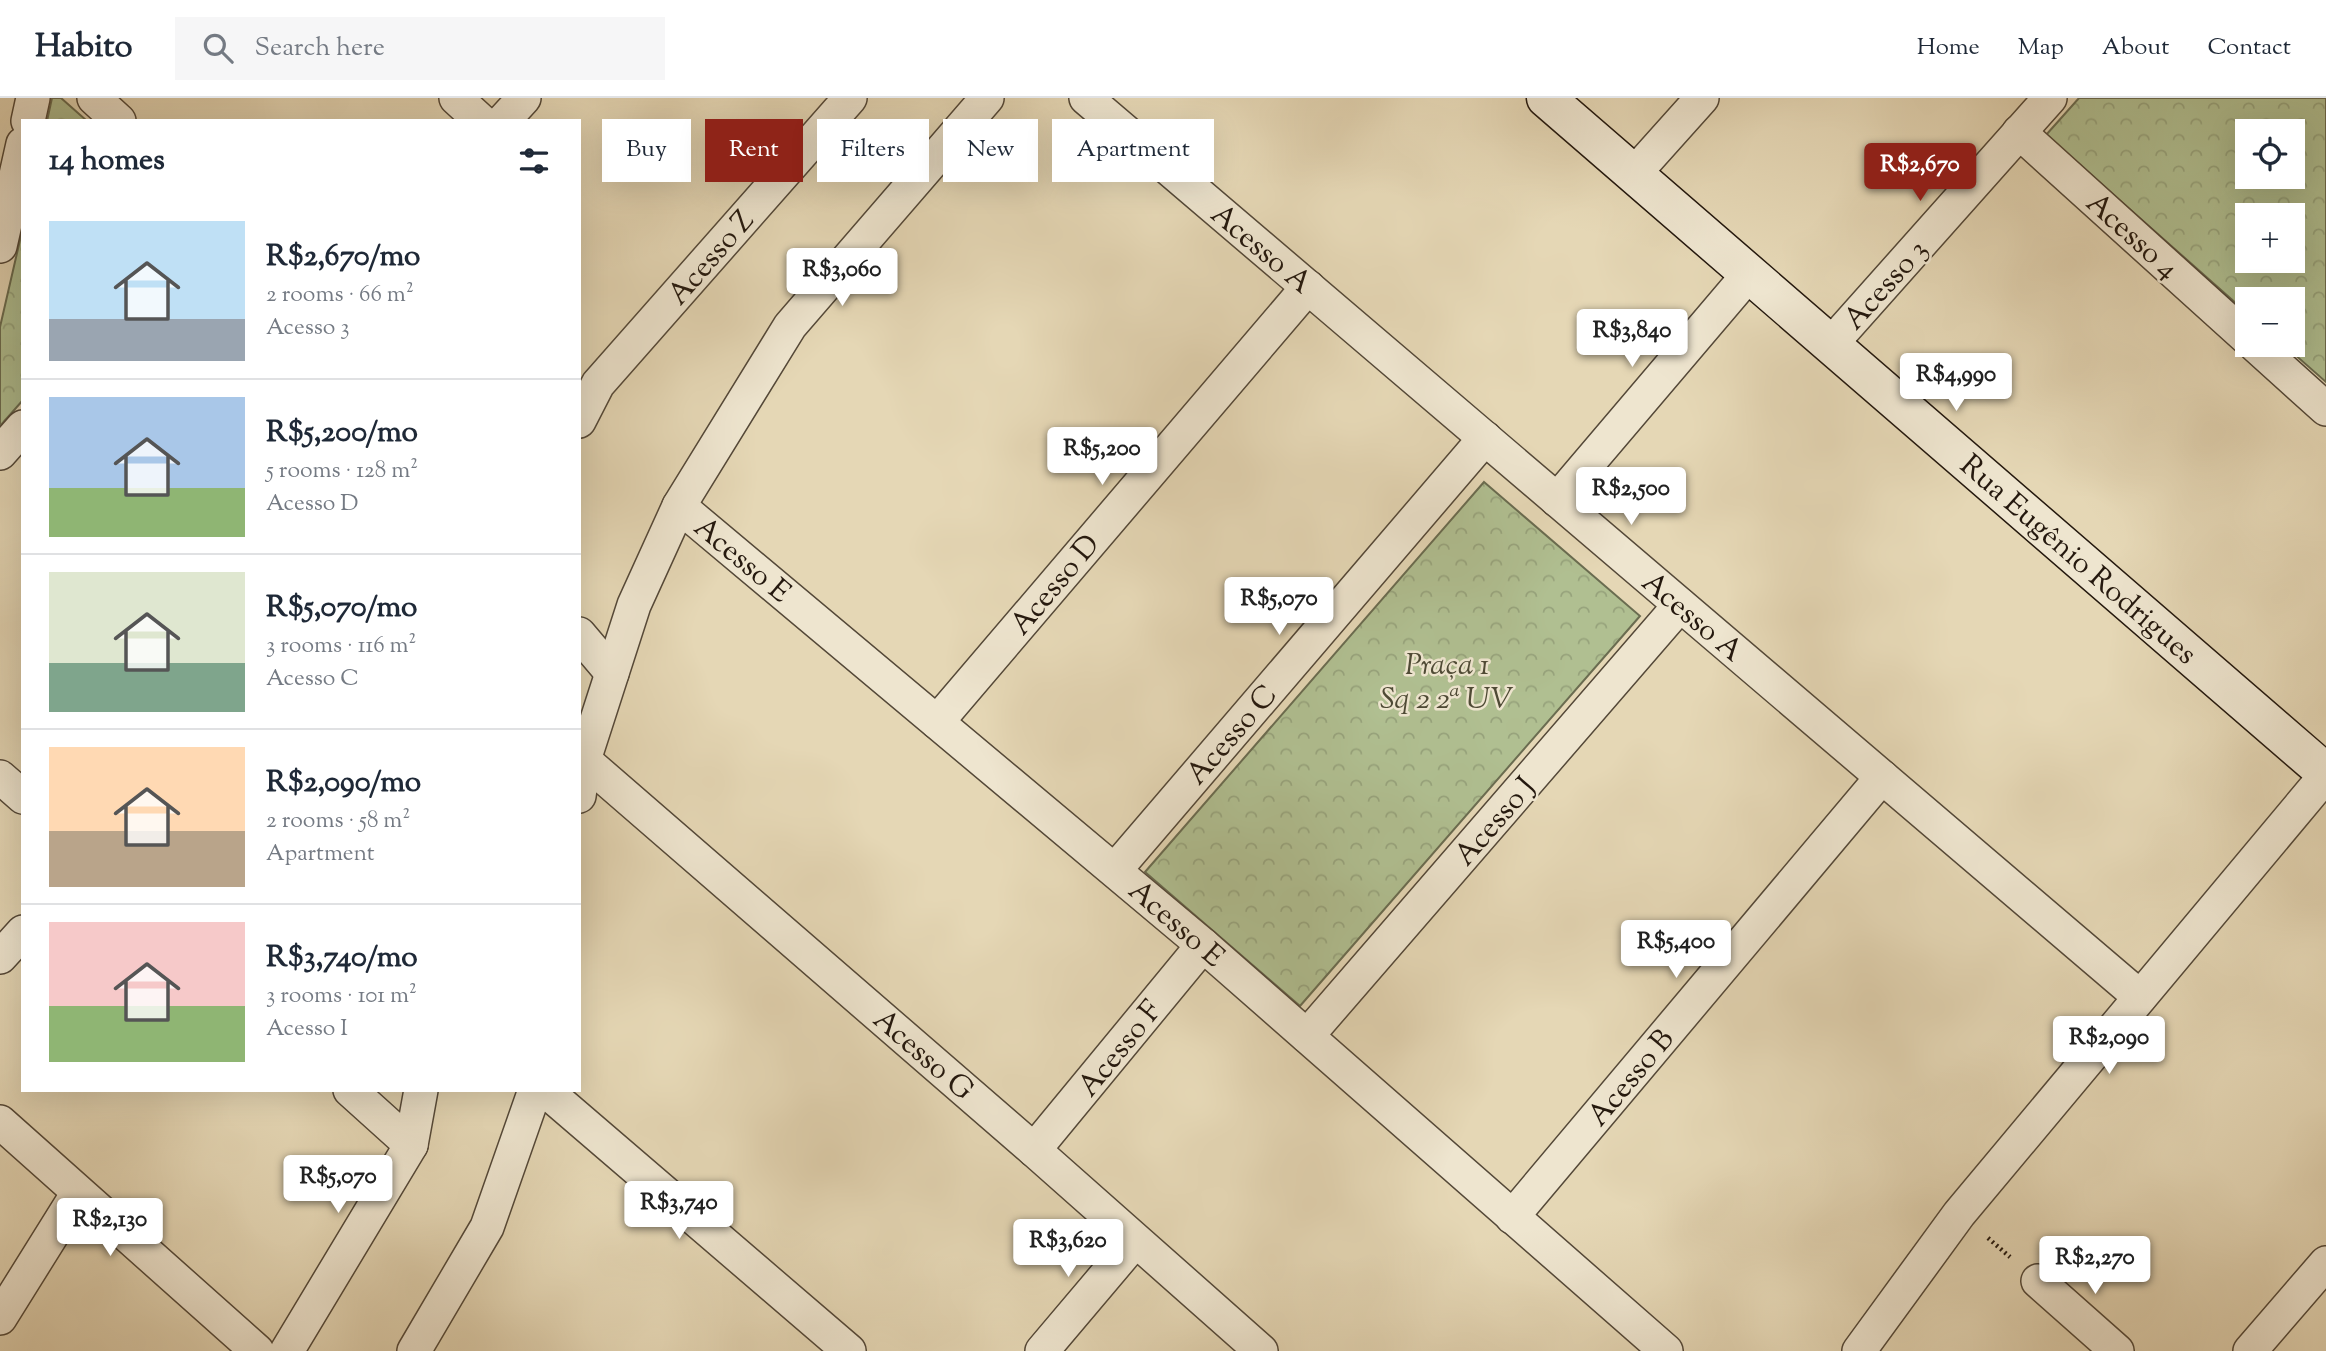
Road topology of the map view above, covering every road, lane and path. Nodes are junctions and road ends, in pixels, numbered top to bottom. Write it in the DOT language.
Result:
graph roads {
  1 [pos="33,98"];
  2 [pos="94,98"];
  3 [pos="456,98"];
  4 [pos="524,98"];
  5 [pos="850,98"];
  6 [pos="987,98"];
  7 [pos="1086,98"];
  8 [pos="1546,98"];
  9 [pos="1702,98"];
  10 [pos="2050,98"];
  11 [pos="28,119"];
  12 [pos="117,119"];
  13 [pos="479,119"];
  14 [pos="505,119"];
  15 [pos="2019,132"];
  16 [pos="21,153"];
  17 [pos="1633,175"];
  18 [pos="0,246"];
  19 [pos="1749,274"];
  20 [pos="1308,287"];
  21 [pos="2235,327"];
  22 [pos="1831,344"];
  23 [pos="2268,357"];
  24 [pos="2326,409"];
  25 [pos="581,417"];
  26 [pos="21,429"];
  27 [pos="1485,438"];
  28 [pos="0,453"];
  29 [pos="1557,500"];
  30 [pos="679,506"];
  31 [pos="1680,605"];
  32 [pos="581,636"];
  33 [pos="612,673"];
  34 [pos="937,722"];
  35 [pos="584,760"];
  36 [pos="2326,774"];
  37 [pos="1882,776"];
  38 [pos="581,782"];
  39 [pos="1115,870"];
  40 [pos="21,934"];
  41 [pos="1203,945"];
  42 [pos="0,957"];
  43 [pos="2140,997"];
  44 [pos="1307,1036"];
  45 [pos="352,1092"];
  46 [pos="421,1092"];
  47 [pos="535,1092"];
  48 [pos="547,1092"];
  49 [pos="0,1122"];
  50 [pos="411,1145"];
  51 [pos="1034,1150"];
  52 [pos="78,1194"];
  53 [pos="1959,1213"];
  54 [pos="1512,1217"];
  55 [pos="1135,1241"];
  56 [pos="2326,1263"];
  57 [pos="2038,1281"];
  58 [pos="0,1318"];
  59 [pos="257,1351"];
  60 [pos="287,1351"];
  61 [pos="414,1351"];
  62 [pos="849,1351"];
  63 [pos="1042,1351"];
  64 [pos="1261,1351"];
  65 [pos="1666,1351"];
  66 [pos="1859,1351"];
  67 [pos="2117,1351"];
  68 [pos="2250,1351"];
  1 -- 11 [label="street"];
  2 -- 12 [label="street"];
  3 -- 13 [label="street"];
  4 -- 14 [label="street"];
  5 -- 25 [label="street, Acesso Z"];
  6 -- 30 [label="street"];
  7 -- 20 [label="street, Acesso A"];
  8 -- 17 [label="street, Rua Eugênio Rodrigues"];
  9 -- 17 [label="street"];
  10 -- 15 [label="street, Acesso 3"];
  15 -- 21 [label="street, Acesso 4"];
  15 -- 22 [label="street, Acesso 3"];
  16 -- 18 [label="street"];
  17 -- 19 [label="street, Rua Eugênio Rodrigues"];
  19 -- 22 [label="street, Rua Eugênio Rodrigues"];
  19 -- 29 [label="street"];
  20 -- 27 [label="street, Acesso A"];
  20 -- 34 [label="street, Acesso D"];
  22 -- 36 [label="street, Rua Eugênio Rodrigues"];
  23 -- 24 [label="street"];
  26 -- 28 [label="street"];
  27 -- 29 [label="street, Acesso A"];
  27 -- 39 [label="street, Acesso C"];
  29 -- 31 [label="street, Acesso A"];
  30 -- 33 [label="street"];
  30 -- 34 [label="street, Acesso E"];
  31 -- 37 [label="street, Acesso A"];
  31 -- 44 [label="street, Acesso J"];
  32 -- 33 [label="street"];
  33 -- 35 [label="street"];
  34 -- 39 [label="street, Acesso E"];
  35 -- 38 [label="street"];
  35 -- 51 [label="street, Acesso G"];
  36 -- 43 [label="street"];
  37 -- 43 [label="street, Acesso A"];
  37 -- 54 [label="street, Acesso B"];
  39 -- 41 [label="street, Acesso E"];
  40 -- 42 [label="street"];
  41 -- 44 [label="street, Acesso E"];
  41 -- 51 [label="street, Acesso F"];
  43 -- 53 [label="street"];
  44 -- 54 [label="street, Acesso E"];
  45 -- 50 [label="street"];
  46 -- 50 [label="street"];
  47 -- 61 [label="street"];
  48 -- 62 [label="street"];
  49 -- 52 [label="street"];
  50 -- 60 [label="street"];
  51 -- 55 [label="street, Acesso G"];
  52 -- 58 [label="street"];
  52 -- 59 [label="street"];
  53 -- 57 [label="path"];
  53 -- 66 [label="street"];
  54 -- 65 [label="street, Acesso E"];
  55 -- 63 [label="street"];
  55 -- 64 [label="street, Acesso G"];
  56 -- 68 [label="street"];
  57 -- 67 [label="street"];
}
